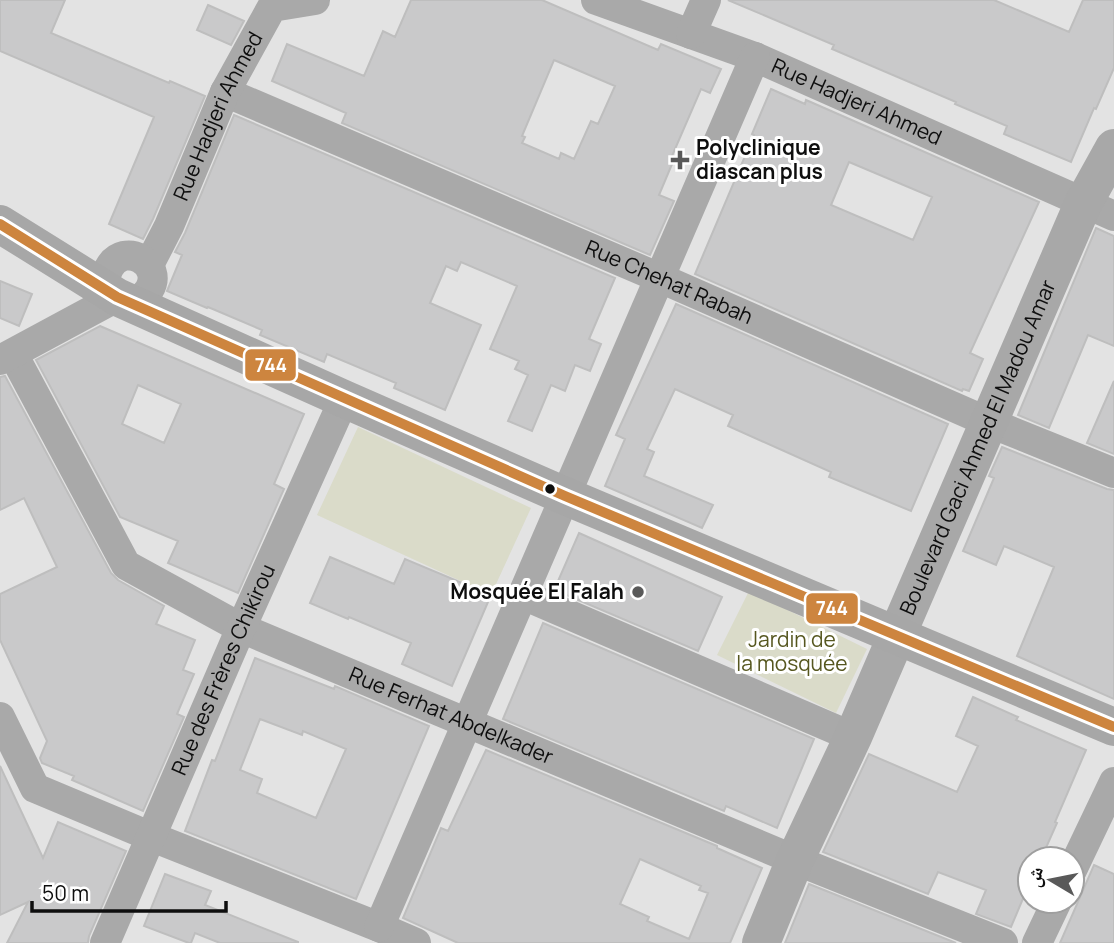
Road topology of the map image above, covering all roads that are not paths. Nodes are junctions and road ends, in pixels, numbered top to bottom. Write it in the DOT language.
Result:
graph roads {
  1 [pos="315,0"];
  2 [pos="598,0"];
  3 [pos="706,0"];
  4 [pos="691,34"];
  5 [pos="755,57"];
  6 [pos="225,92"];
  7 [pos="1114,148"];
  8 [pos="1099,210"];
  9 [pos="0,224"];
  10 [pos="660,278"];
  11 [pos="115,296"];
  12 [pos="7,357"];
  13 [pos="344,400"];
  14 [pos="989,422"];
  15 [pos="1114,473"];
  16 [pos="565,496"];
  17 [pos="523,595"];
  18 [pos="242,628"];
  19 [pos="897,635"];
  20 [pos="0,717"];
  21 [pos="467,722"];
  22 [pos="1114,727"];
  23 [pos="853,737"];
  24 [pos="1114,782"];
  25 [pos="152,837"];
  26 [pos="1084,845"];
  27 [pos="795,860"];
  28 [pos="1050,915"];
  29 [pos="379,927"];
  30 [pos="105,943"];
  31 [pos="416,943"];
  32 [pos="761,943"];
  33 [pos="1003,943"];
  34 [pos="1037,943"];
  1 -- 6 [label="street, Rue Hadjeri Ahmed"];
  2 -- 4 [label="street, Rue Hadjeri Ahmed"];
  3 -- 4 [label="street"];
  4 -- 5 [label="street, Rue Hadjeri Ahmed"];
  5 -- 8 [label="street, Rue Hadjeri Ahmed"];
  5 -- 10 [label="street"];
  6 -- 10 [label="street, Rue Chehat Rabah"];
  6 -- 11 [label="street, Rue Hadjeri Ahmed"];
  7 -- 8 [label="main road, Boulevard Gaci Ahmed El Madou Amar"];
  8 -- 14 [label="main road, Boulevard Gaci Ahmed El Madou Amar"];
  9 -- 11 [label="highway"];
  10 -- 14 [label="street, Rue Chehat Rabah"];
  10 -- 16 [label="street"];
  11 -- 12 [label="street"];
  11 -- 13 [label="highway"];
  12 -- 18 [label="street, Rue Ferhat Abdelkader"];
  13 -- 16 [label="highway"];
  13 -- 18 [label="street, Rue des Frères Chikirou"];
  14 -- 15 [label="street, Rue Chehat Rabah"];
  14 -- 19 [label="main road, Boulevard Gaci Ahmed El Madou Amar"];
  16 -- 17 [label="street"];
  16 -- 19 [label="highway"];
  17 -- 21 [label="street"];
  17 -- 23 [label="street"];
  18 -- 21 [label="street, Rue Ferhat Abdelkader"];
  18 -- 25 [label="street, Rue des Frères Chikirou"];
  19 -- 22 [label="highway"];
  19 -- 23 [label="main road, Boulevard Gaci Ahmed El Madou Amar"];
  20 -- 25 [label="street"];
  21 -- 27 [label="street, Rue Ferhat Abdelkader"];
  21 -- 29 [label="street"];
  23 -- 27 [label="main road, Boulevard Gaci Ahmed El Madou Amar"];
  24 -- 26 [label="street"];
  25 -- 29 [label="street"];
  25 -- 30 [label="street, Rue des Frères Chikirou"];
  27 -- 32 [label="main road, Boulevard Gaci Ahmed El Madou Amar"];
  27 -- 33 [label="street, Rue Ferhat Abdelkader"];
  28 -- 34 [label="street"];
  29 -- 31 [label="street"];
}
